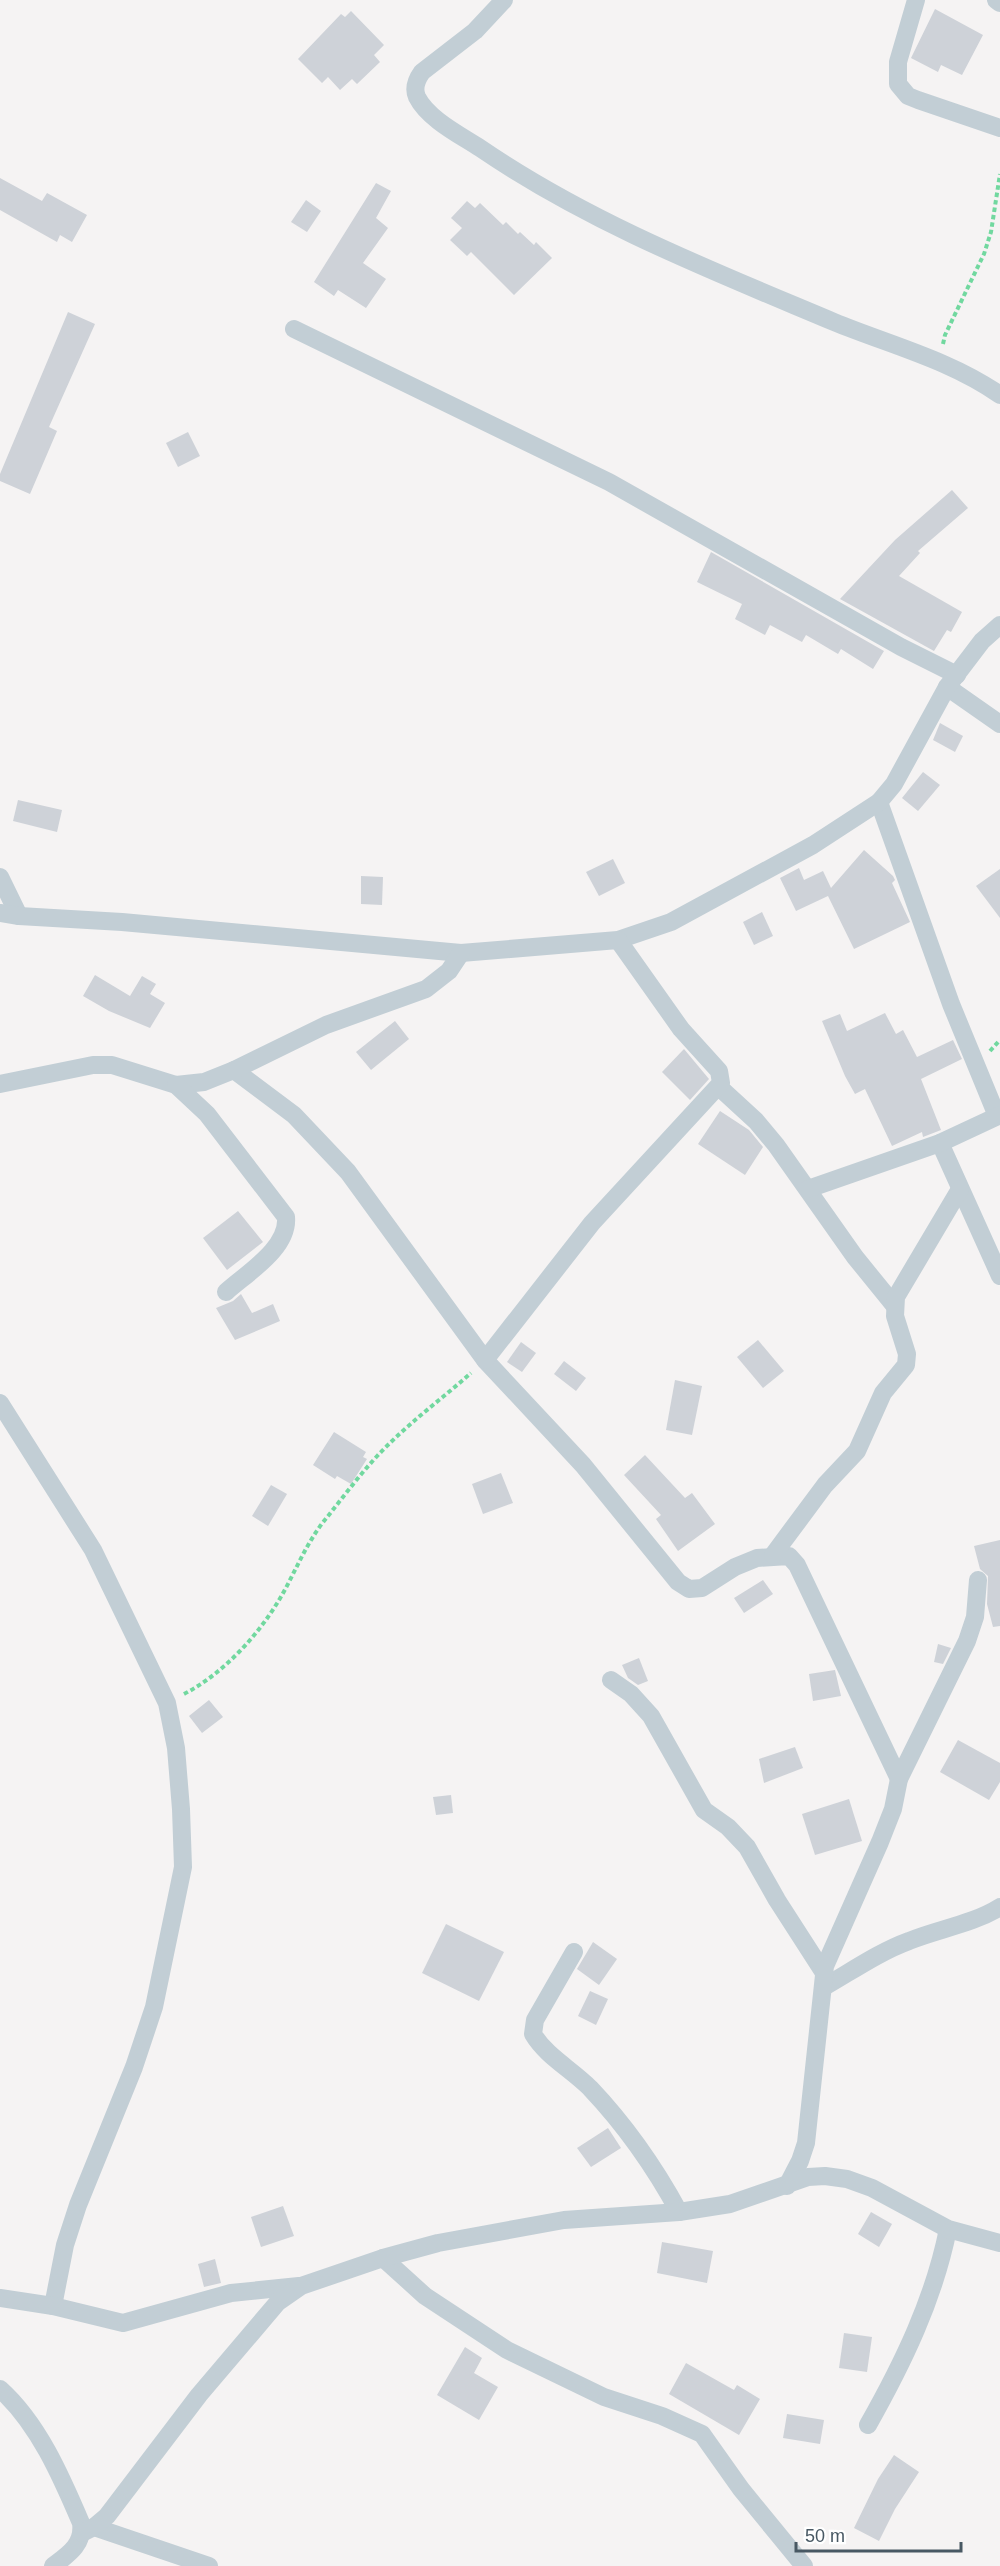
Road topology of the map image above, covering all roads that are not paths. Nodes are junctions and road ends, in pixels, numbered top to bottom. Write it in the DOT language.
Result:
graph roads {
  1 [pos="504,0"];
  2 [pos="916,0"];
  3 [pos="996,0"];
  4 [pos="1000,3"];
  5 [pos="1000,128"];
  6 [pos="294,329"];
  7 [pos="1000,395"];
  8 [pos="1000,625"];
  9 [pos="952,681"];
  10 [pos="1000,724"];
  11 [pos="879,802"];
  12 [pos="0,877"];
  13 [pos="0,913"];
  14 [pos="19,916"];
  15 [pos="618,940"];
  16 [pos="461,953"];
  17 [pos="234,1070"];
  18 [pos="0,1084"];
  19 [pos="176,1085"];
  20 [pos="718,1087"];
  21 [pos="998,1116"];
  22 [pos="940,1143"];
  23 [pos="808,1189"];
  24 [pos="960,1189"];
  25 [pos="1000,1276"];
  26 [pos="226,1292"];
  27 [pos="894,1305"];
  28 [pos="485,1360"];
  29 [pos="0,1403"];
  30 [pos="773,1555"];
  31 [pos="978,1580"];
  32 [pos="611,1680"];
  33 [pos="899,1779"];
  34 [pos="1000,1907"];
  35 [pos="574,1953"];
  36 [pos="824,1980"];
  37 [pos="786,2186"];
  38 [pos="679,2212"];
  39 [pos="948,2229"];
  40 [pos="1000,2243"];
  41 [pos="383,2258"];
  42 [pos="301,2286"];
  43 [pos="0,2298"];
  44 [pos="53,2306"];
  45 [pos="0,2389"];
  46 [pos="868,2425"];
  47 [pos="88,2530"];
  48 [pos="53,2566"];
  49 [pos="209,2566"];
  50 [pos="804,2566"];
  1 -- 7 [label="street"];
  2 -- 5 [label="street"];
  3 -- 4 [label="street"];
  6 -- 9 [label="street"];
  8 -- 9 [label="street"];
  9 -- 10 [label="street"];
  9 -- 11 [label="street"];
  11 -- 15 [label="street"];
  11 -- 21 [label="street"];
  12 -- 14 [label="street"];
  13 -- 14 [label="street"];
  14 -- 16 [label="street"];
  15 -- 16 [label="street"];
  15 -- 20 [label="street"];
  16 -- 17 [label="street"];
  17 -- 19 [label="street"];
  17 -- 28 [label="street"];
  18 -- 19 [label="street"];
  19 -- 26 [label="street"];
  20 -- 23 [label="street"];
  20 -- 28 [label="street"];
  21 -- 22 [label="street"];
  22 -- 23 [label="street"];
  22 -- 24 [label="street"];
  23 -- 27 [label="street"];
  24 -- 25 [label="street"];
  24 -- 27 [label="street"];
  27 -- 30 [label="street"];
  28 -- 30 [label="street"];
  29 -- 44 [label="street"];
  30 -- 33 [label="street"];
  31 -- 33 [label="street"];
  32 -- 36 [label="street"];
  33 -- 36 [label="street"];
  34 -- 36 [label="street"];
  35 -- 38 [label="street"];
  36 -- 37 [label="street"];
  37 -- 38 [label="street"];
  37 -- 39 [label="street"];
  38 -- 41 [label="street"];
  39 -- 40 [label="street"];
  39 -- 46 [label="street"];
  41 -- 42 [label="street"];
  41 -- 50 [label="street"];
  42 -- 44 [label="street"];
  42 -- 47 [label="street"];
  43 -- 44 [label="street"];
  45 -- 47 [label="street"];
  47 -- 48 [label="street"];
  47 -- 49 [label="street"];
}
